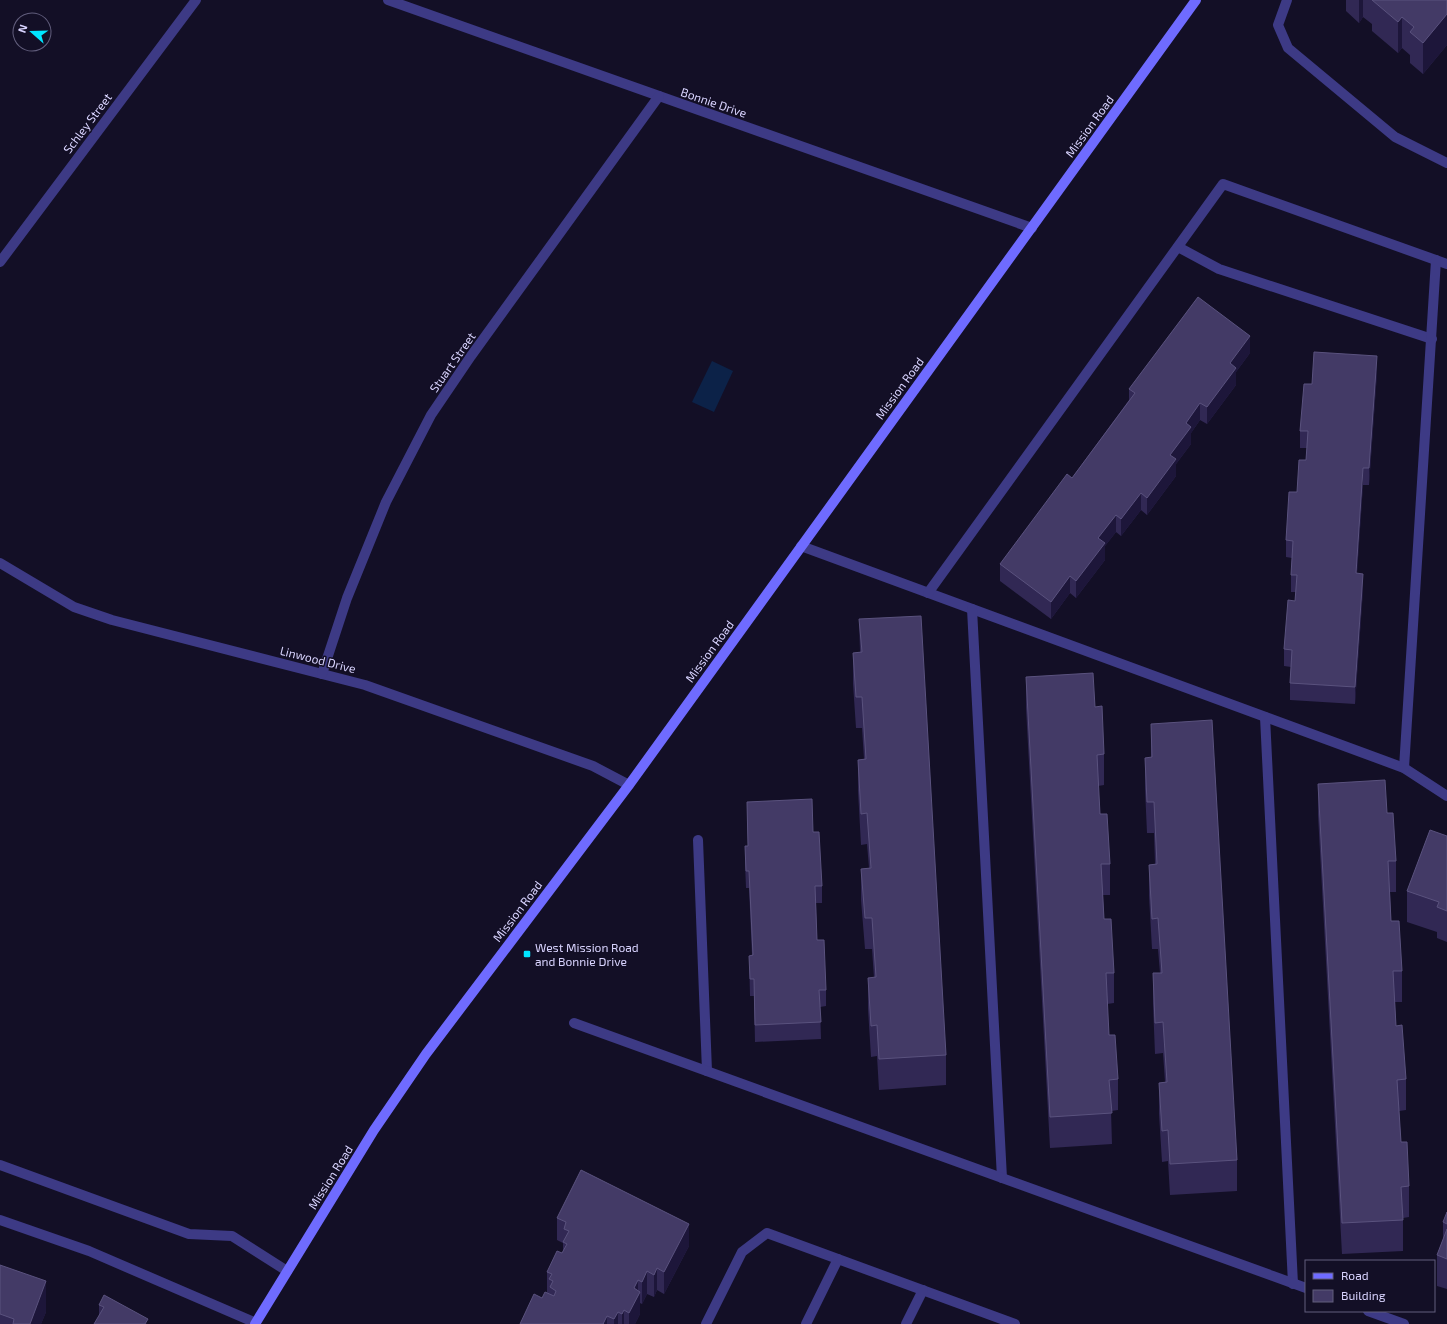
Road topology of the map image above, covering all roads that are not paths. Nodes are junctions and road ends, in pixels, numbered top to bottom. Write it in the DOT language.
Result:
graph roads {
  1 [pos="196,0"];
  2 [pos="388,0"];
  3 [pos="1196,0"];
  4 [pos="1287,0"];
  5 [pos="658,96"];
  6 [pos="1447,163"];
  7 [pos="1032,228"];
  8 [pos="1178,247"];
  9 [pos="1436,260"];
  10 [pos="0,262"];
  11 [pos="1447,264"];
  12 [pos="1432,339"];
  13 [pos="801,546"];
  14 [pos="0,563"];
  15 [pos="928,592"];
  16 [pos="972,609"];
  17 [pos="322,674"];
  18 [pos="1265,716"];
  19 [pos="1404,768"];
  20 [pos="629,785"];
  21 [pos="1447,796"];
  22 [pos="698,840"];
  23 [pos="574,1023"];
  24 [pos="707,1071"];
  25 [pos="0,1165"];
  26 [pos="1002,1178"];
  27 [pos="0,1220"];
  28 [pos="838,1259"];
  29 [pos="287,1271"];
  30 [pos="1293,1284"];
  31 [pos="1305,1288"];
  32 [pos="923,1290"];
  33 [pos="1371,1312"];
  34 [pos="1009,1323"];
  35 [pos="255,1324"];
  36 [pos="706,1324"];
  37 [pos="806,1324"];
  38 [pos="906,1324"];
  39 [pos="1404,1324"];
  1 -- 10 [label="street, Schley Street"];
  2 -- 5 [label="street, Bonnie Drive"];
  3 -- 7 [label="street, Mission Road"];
  4 -- 6 [label="street"];
  5 -- 7 [label="street, Bonnie Drive"];
  5 -- 17 [label="street, Stuart Street"];
  7 -- 13 [label="street, Mission Road"];
  8 -- 9 [label="street"];
  8 -- 12 [label="street"];
  8 -- 15 [label="street"];
  9 -- 11 [label="street"];
  9 -- 12 [label="street"];
  12 -- 19 [label="street"];
  13 -- 15 [label="street"];
  13 -- 20 [label="street, Mission Road"];
  14 -- 17 [label="street, Linwood Drive"];
  15 -- 16 [label="street"];
  16 -- 18 [label="street"];
  16 -- 26 [label="street"];
  17 -- 20 [label="street, Linwood Drive"];
  18 -- 19 [label="street"];
  18 -- 30 [label="street"];
  19 -- 21 [label="street"];
  20 -- 29 [label="street, Mission Road"];
  22 -- 24 [label="street"];
  23 -- 24 [label="street"];
  24 -- 26 [label="street"];
  25 -- 29 [label="street"];
  26 -- 30 [label="street"];
  27 -- 35 [label="street"];
  28 -- 32 [label="street"];
  28 -- 36 [label="street"];
  28 -- 37 [label="street"];
  29 -- 35 [label="street, Mission Road"];
  30 -- 31 [label="street"];
  32 -- 34 [label="street"];
  32 -- 38 [label="street"];
  33 -- 39 [label="street"];
}
